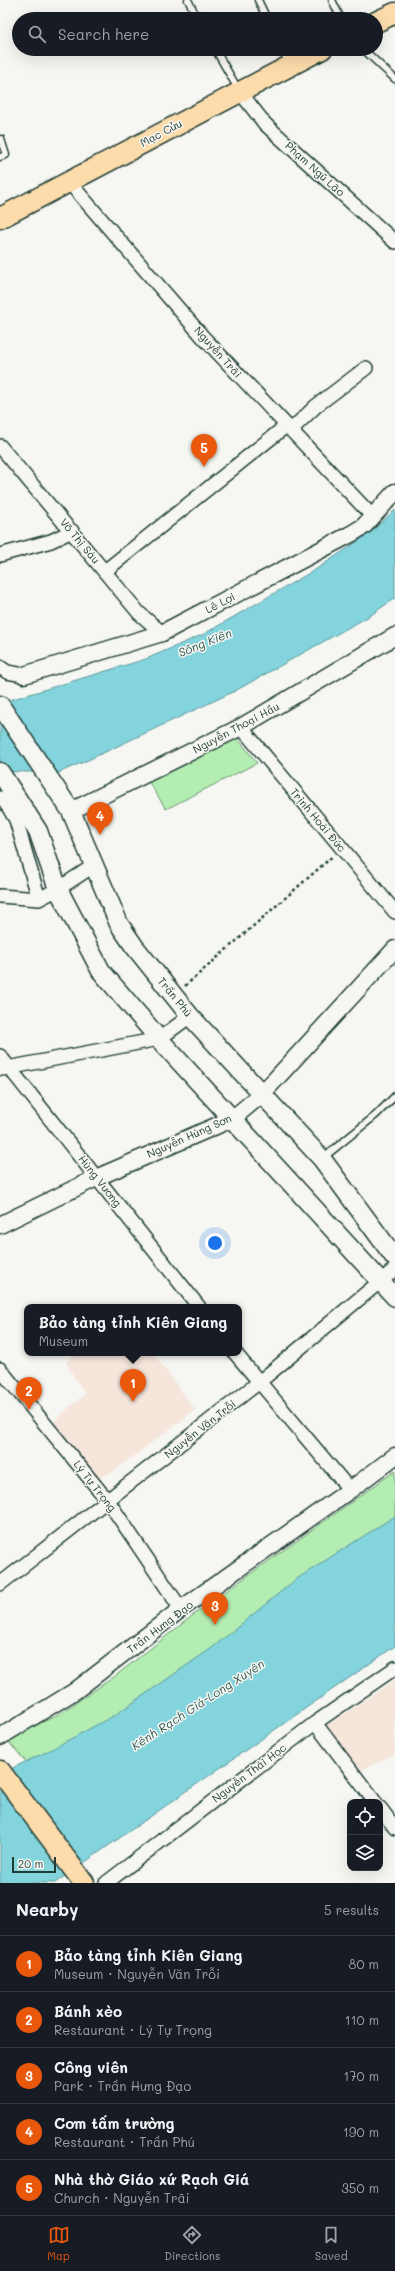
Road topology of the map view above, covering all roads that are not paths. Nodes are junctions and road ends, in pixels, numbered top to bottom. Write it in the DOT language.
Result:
graph roads {
  1 [pos="188,0"];
  2 [pos="258,0"];
  3 [pos="332,0"];
  4 [pos="194,12"];
  5 [pos="264,12"];
  6 [pos="338,12"];
  7 [pos="395,14"];
  8 [pos="383,19"];
  9 [pos="219,56"];
  10 [pos="370,56"];
  11 [pos="286,58"];
  12 [pos="395,79"];
  13 [pos="240,92"];
  14 [pos="1,139"];
  15 [pos="0,158"];
  16 [pos="69,182"];
  17 [pos="0,217"];
  18 [pos="395,242"];
  19 [pos="366,368"];
  20 [pos="288,428"];
  21 [pos="0,446"];
  22 [pos="395,492"];
  23 [pos="373,517"];
  24 [pos="72,531"];
  25 [pos="0,555"];
  26 [pos="105,571"];
  27 [pos="162,633"];
  28 [pos="395,636"];
  29 [pos="0,667"];
  30 [pos="24,675"];
  31 [pos="0,705"];
  32 [pos="242,727"];
  33 [pos="0,772"];
  34 [pos="0,798"];
  35 [pos="71,811"];
  36 [pos="93,866"];
  37 [pos="58,889"];
  38 [pos="0,896"];
  39 [pos="39,899"];
  40 [pos="395,912"];
  41 [pos="395,949"];
  42 [pos="190,1016"];
  43 [pos="159,1039"];
  44 [pos="0,1056"];
  45 [pos="4,1068"];
  46 [pos="262,1094"];
  47 [pos="395,1096"];
  48 [pos="232,1119"];
  49 [pos="322,1159"];
  50 [pos="98,1177"];
  51 [pos="0,1226"];
  52 [pos="395,1258"];
  53 [pos="395,1269"];
  54 [pos="381,1282"];
  55 [pos="395,1297"];
  56 [pos="197,1304"];
  57 [pos="237,1356"];
  58 [pos="0,1369"];
  59 [pos="258,1383"];
  60 [pos="395,1456"];
  61 [pos="350,1490"];
  62 [pos="108,1501"];
  63 [pos="0,1584"];
  64 [pos="181,1609"];
  65 [pos="395,1668"];
  66 [pos="315,1723"];
  67 [pos="0,1737"];
  68 [pos="0,1771"];
  69 [pos="373,1799"];
  70 [pos="383,1812"];
  71 [pos="395,1828"];
  72 [pos="83,1882"];
  73 [pos="106,1883"];
  1 -- 4 [label="lane"];
  2 -- 5 [label="lane"];
  3 -- 6 [label="lane"];
  7 -- 8 [label="main road"];
  9 -- 13 [label="lane"];
  10 -- 12 [label="lane"];
  11 -- 13 [label="main road, Mạc Cửu"];
  13 -- 16 [label="main road, Mạc Cửu"];
  13 -- 18 [label="street, Phạm Ngũ Lão"];
  14 -- 15 [label="lane"];
  16 -- 17 [label="main road, Mạc Cửu"];
  16 -- 20 [label="street, Nguyễn Trãi"];
  19 -- 20 [label="street"];
  20 -- 23 [label="street, Nguyễn Trãi"];
  20 -- 26 [label="street"];
  21 -- 24 [label="street, Võ Thị Sáu"];
  22 -- 23 [label="street, Lê Lợi"];
  23 -- 27 [label="street, Lê Lợi"];
  24 -- 25 [label="street"];
  24 -- 26 [label="street, Võ Thị Sáu"];
  26 -- 27 [label="street, Võ Thị Sáu"];
  27 -- 30 [label="street, Lê Lợi"];
  28 -- 32 [label="street, Nguyễn Thoại Hầu"];
  29 -- 30 [label="street"];
  31 -- 35 [label="main road, Trần Phú"];
  32 -- 35 [label="street, Nguyễn Thoại Hầu"];
  32 -- 40 [label="street, Trịnh Hoài Đức"];
  33 -- 37 [label="main road"];
  34 -- 39 [label="street"];
  35 -- 36 [label="main road, Trần Phú"];
  36 -- 37 [label="street"];
  36 -- 42 [label="main road, Trần Phú"];
  37 -- 39 [label="street"];
  37 -- 43 [label="main road"];
  38 -- 39 [label="street"];
  41 -- 46 [label="street, Nguyễn Hùng Sơn"];
  42 -- 43 [label="street"];
  42 -- 46 [label="main road, Trần Phú"];
  43 -- 45 [label="street"];
  43 -- 48 [label="main road"];
  44 -- 45 [label="street, Hùng Vương"];
  45 -- 50 [label="street, Hùng Vương"];
  46 -- 48 [label="street, Nguyễn Hùng Sơn"];
  46 -- 49 [label="main road, Trần Phú"];
  47 -- 49 [label="lane"];
  48 -- 50 [label="street, Nguyễn Hùng Sơn"];
  48 -- 54 [label="main road"];
  49 -- 52 [label="main road, Trần Phú"];
  50 -- 51 [label="street, Nguyễn Hùng Sơn"];
  50 -- 56 [label="street, Hùng Vương"];
  53 -- 54 [label="street, Nguyễn Văn Trỗi"];
  54 -- 55 [label="main road"];
  54 -- 59 [label="street, Nguyễn Văn Trỗi"];
  57 -- 59 [label="street"];
  58 -- 62 [label="street, Lý Tự Trọng"];
  59 -- 61 [label="street"];
  59 -- 62 [label="street, Nguyễn Văn Trỗi"];
  60 -- 61 [label="street, Trần Hưng Đạo"];
  61 -- 64 [label="street, Trần Hưng Đạo"];
  62 -- 63 [label="street, Nguyễn Văn Trỗi"];
  62 -- 64 [label="street, Lý Tự Trọng"];
  64 -- 67 [label="street, Trần Hưng Đạo"];
  65 -- 66 [label="street, Nguyễn Thái Học"];
  66 -- 69 [label="street"];
  66 -- 73 [label="street, Nguyễn Thái Học"];
  68 -- 72 [label="main road"];
  70 -- 71 [label="street"];
}
